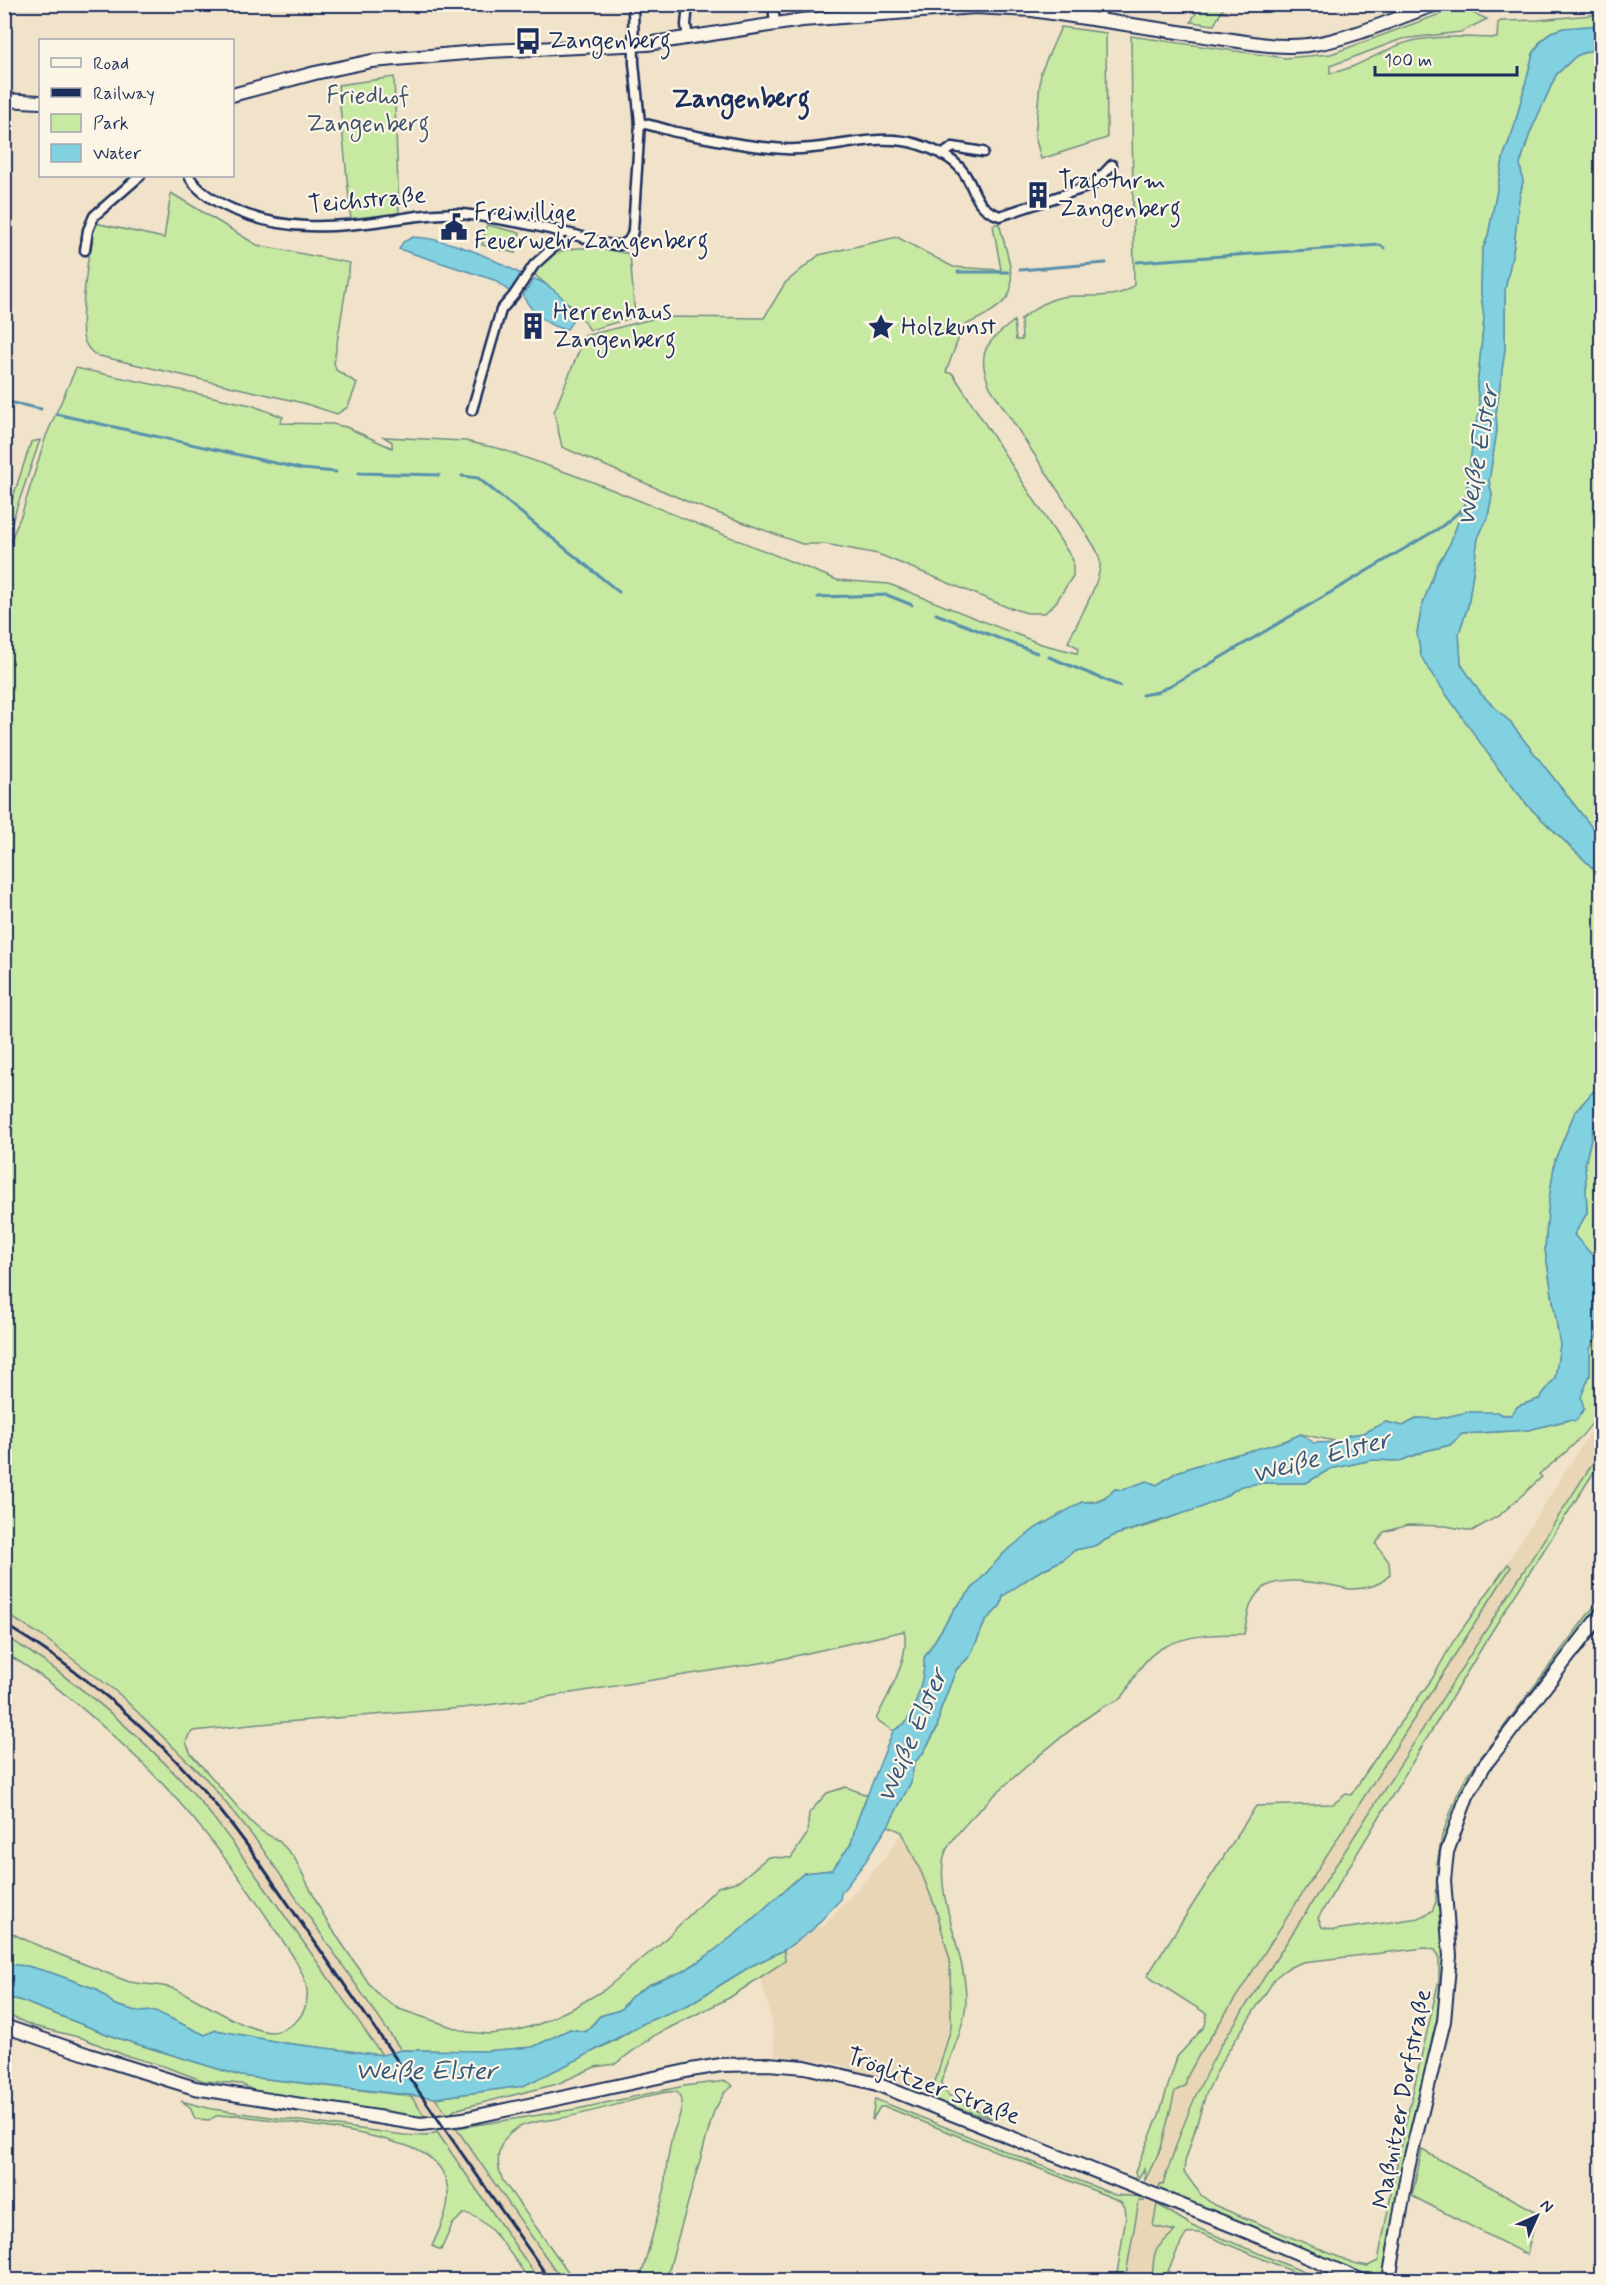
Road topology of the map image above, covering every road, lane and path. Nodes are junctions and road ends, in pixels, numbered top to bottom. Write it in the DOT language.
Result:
graph roads {
  1 [pos="633,4"];
  2 [pos="688,4"];
  3 [pos="773,4"];
  4 [pos="1102,4"];
  5 [pos="1436,4"];
  6 [pos="1100,20"];
  7 [pos="775,24"];
  8 [pos="688,38"];
  9 [pos="634,45"];
  10 [pos="234,94"];
  11 [pos="4,100"];
  12 [pos="39,102"];
  13 [pos="640,123"];
  14 [pos="982,152"];
  15 [pos="942,155"];
  16 [pos="1112,165"];
  17 [pos="139,177"];
  18 [pos="190,177"];
  19 [pos="561,232"];
  20 [pos="85,250"];
  21 [pos="472,410"];
  22 [pos="1602,1612"];
  23 [pos="4,2026"];
  24 [pos="1361,2280"];
  25 [pos="1389,2280"];
  1 -- 9 [label="street"];
  2 -- 8 [label="street"];
  3 -- 7 [label="street"];
  4 -- 6 [label="street"];
  5 -- 6 [label="street"];
  6 -- 7 [label="street"];
  7 -- 8 [label="street"];
  8 -- 9 [label="street"];
  9 -- 10 [label="street"];
  9 -- 13 [label="street"];
  11 -- 12 [label="street"];
  13 -- 15 [label="street"];
  13 -- 19 [label="street, Teichstraße"];
  14 -- 15 [label="street"];
  15 -- 16 [label="street"];
  17 -- 20 [label="street"];
  18 -- 19 [label="street, Teichstraße"];
  19 -- 21 [label="street"];
  22 -- 25 [label="street, Maßnitzer Dorfstraße"];
  23 -- 24 [label="street, Tröglitzer Straße"];
}
